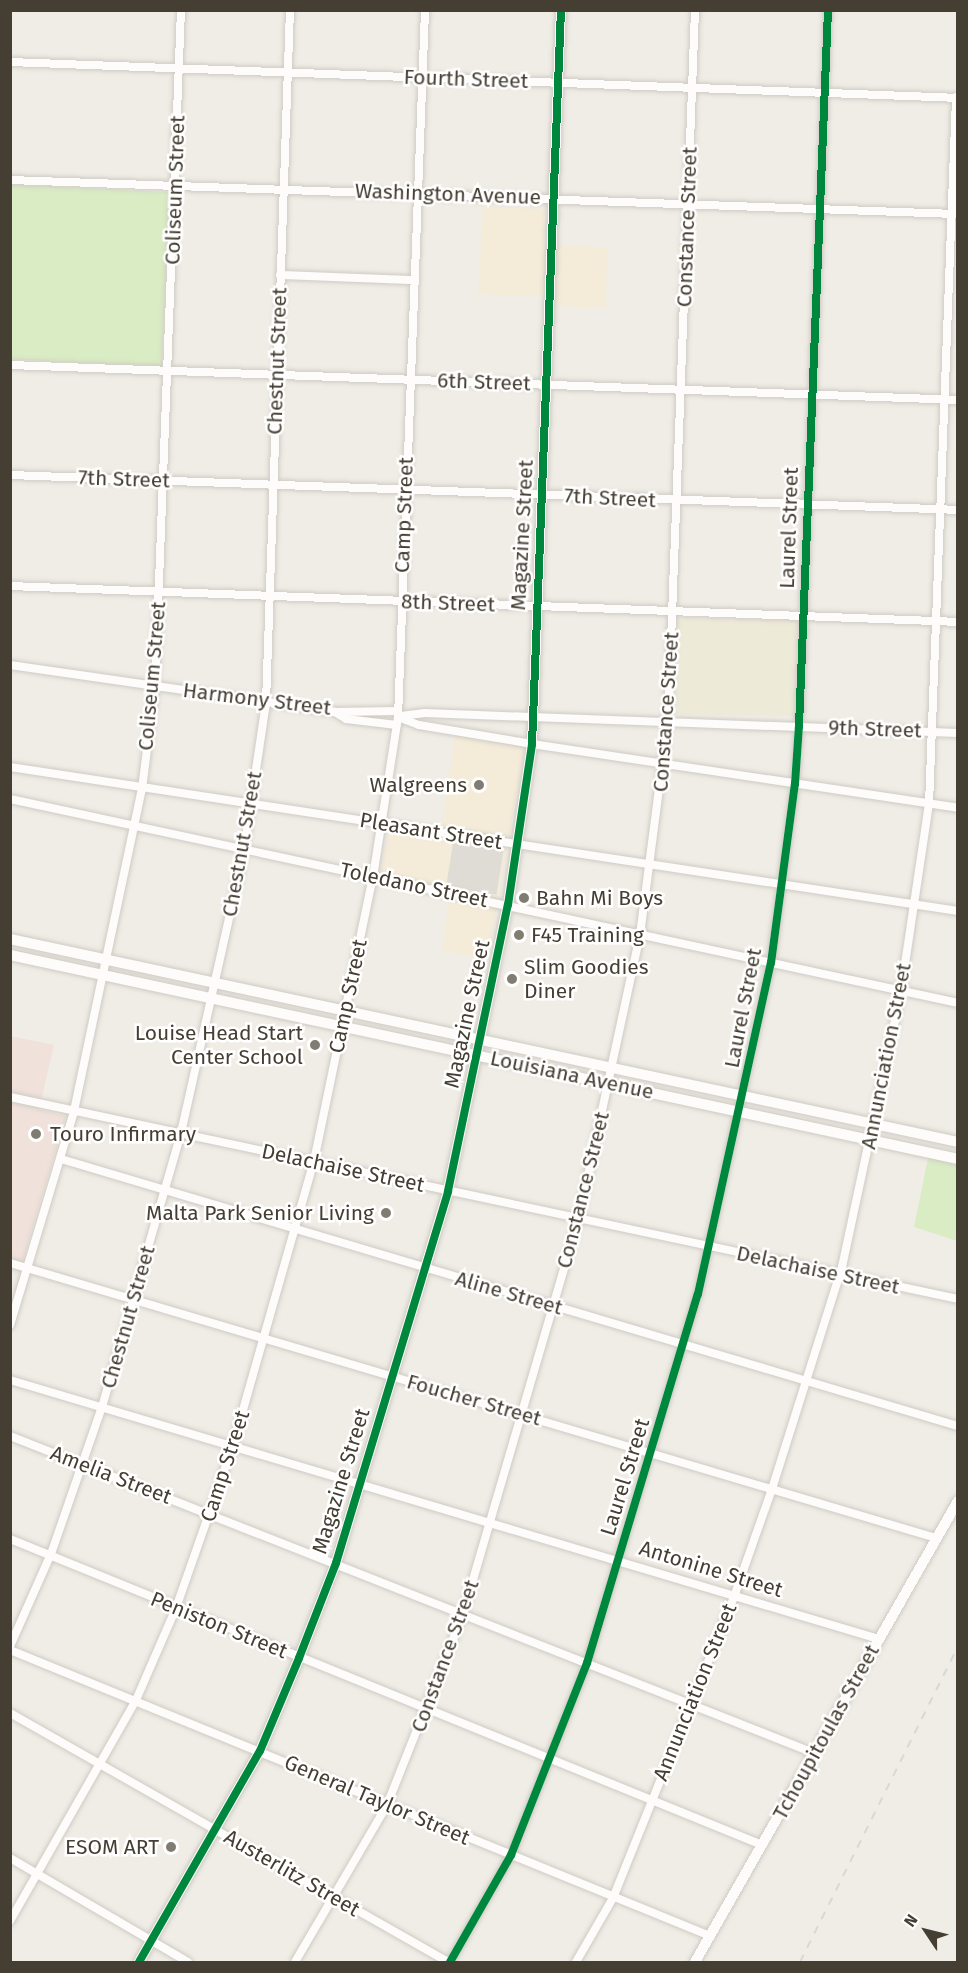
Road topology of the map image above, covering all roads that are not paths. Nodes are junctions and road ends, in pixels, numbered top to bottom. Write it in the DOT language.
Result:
graph roads {
  1 [pos="181,10"];
  2 [pos="290,10"];
  3 [pos="425,10"];
  4 [pos="561,10"];
  5 [pos="695,10"];
  6 [pos="828,10"];
  7 [pos="10,62"];
  8 [pos="179,68"];
  9 [pos="288,72"];
  10 [pos="422,76"];
  11 [pos="558,83"];
  12 [pos="693,88"];
  13 [pos="825,93"];
  14 [pos="957,98"];
  15 [pos="10,180"];
  16 [pos="177,186"];
  17 [pos="284,188"];
  18 [pos="418,193"];
  19 [pos="553,199"];
  20 [pos="688,204"];
  21 [pos="820,209"];
  22 [pos="955,214"];
  23 [pos="280,275"];
  24 [pos="412,280"];
  25 [pos="10,365"];
  26 [pos="167,370"];
  27 [pos="276,374"];
  28 [pos="409,379"];
  29 [pos="547,384"];
  30 [pos="681,389"];
  31 [pos="813,394"];
  32 [pos="945,399"];
  33 [pos="957,400"];
  34 [pos="10,475"];
  35 [pos="165,480"];
  36 [pos="273,484"];
  37 [pos="405,489"];
  38 [pos="542,494"];
  39 [pos="675,501"];
  40 [pos="808,507"];
  41 [pos="942,509"];
  42 [pos="957,510"];
  43 [pos="10,586"];
  44 [pos="159,591"];
  45 [pos="268,595"];
  46 [pos="402,602"];
  47 [pos="536,606"];
  48 [pos="672,611"];
  49 [pos="804,615"];
  50 [pos="938,621"];
  51 [pos="957,622"];
  52 [pos="10,665"];
  53 [pos="155,686"];
  54 [pos="266,703"];
  55 [pos="335,712"];
  56 [pos="397,717"];
  57 [pos="533,717"];
  58 [pos="668,720"];
  59 [pos="799,726"];
  60 [pos="933,732"];
  61 [pos="957,733"];
  62 [pos="532,744"];
  63 [pos="665,764"];
  64 [pos="10,767"];
  65 [pos="795,784"];
  66 [pos="142,789"];
  67 [pos="10,800"];
  68 [pos="250,804"];
  69 [pos="929,804"];
  70 [pos="957,808"];
  71 [pos="382,824"];
  72 [pos="135,826"];
  73 [pos="519,844"];
  74 [pos="244,850"];
  75 [pos="651,865"];
  76 [pos="373,877"];
  77 [pos="783,884"];
  78 [pos="914,904"];
  79 [pos="508,905"];
  80 [pos="957,911"];
  81 [pos="640,935"];
  82 [pos="10,939"];
  83 [pos="10,955"];
  84 [pos="107,960"];
  85 [pos="771,963"];
  86 [pos="104,974"];
  87 [pos="214,983"];
  88 [pos="901,991"];
  89 [pos="211,998"];
  90 [pos="957,1003"];
  91 [pos="345,1010"];
  92 [pos="342,1026"];
  93 [pos="480,1039"];
  94 [pos="545,1053"];
  95 [pos="477,1055"];
  96 [pos="542,1068"];
  97 [pos="611,1068"];
  98 [pos="608,1083"];
  99 [pos="744,1096"];
  100 [pos="10,1097"];
  101 [pos="74,1111"];
  102 [pos="741,1112"];
  103 [pos="873,1124"];
  104 [pos="182,1133"];
  105 [pos="870,1140"];
  106 [pos="957,1142"];
  107 [pos="61,1159"];
  108 [pos="957,1159"];
  109 [pos="314,1161"];
  110 [pos="165,1189"];
  111 [pos="448,1191"];
  112 [pos="579,1217"];
  113 [pos="297,1228"];
  114 [pos="710,1247"];
  115 [pos="10,1263"];
  116 [pos="27,1268"];
  117 [pos="425,1268"];
  118 [pos="839,1274"];
  119 [pos="134,1299"];
  120 [pos="957,1299"];
  121 [pos="554,1306"];
  122 [pos="10,1325"];
  123 [pos="265,1336"];
  124 [pos="684,1344"];
  125 [pos="392,1376"];
  126 [pos="10,1380"];
  127 [pos="806,1381"];
  128 [pos="102,1407"];
  129 [pos="522,1414"];
  130 [pos="957,1426"];
  131 [pos="10,1436"];
  132 [pos="233,1445"];
  133 [pos="651,1453"];
  134 [pos="85,1465"];
  135 [pos="359,1484"];
  136 [pos="772,1489"];
  137 [pos="957,1501"];
  138 [pos="211,1513"];
  139 [pos="490,1522"];
  140 [pos="936,1538"];
  141 [pos="10,1539"];
  142 [pos="51,1554"];
  143 [pos="618,1559"];
  144 [pos="336,1563"];
  145 [pos="735,1594"];
  146 [pos="176,1608"];
  147 [pos="463,1614"];
  148 [pos="879,1639"];
  149 [pos="10,1648"];
  150 [pos="299,1658"];
  151 [pos="587,1663"];
  152 [pos="136,1700"];
  153 [pos="692,1704"];
  154 [pos="426,1709"];
  155 [pos="10,1713"];
  156 [pos="260,1751"];
  157 [pos="814,1753"];
  158 [pos="550,1760"];
  159 [pos="101,1765"];
  160 [pos="652,1800"];
  161 [pos="387,1804"];
  162 [pos="216,1829"];
  163 [pos="762,1845"];
  164 [pos="511,1855"];
  165 [pos="10,1858"];
  166 [pos="38,1874"];
  167 [pos="333,1896"];
  168 [pos="613,1898"];
  169 [pos="10,1921"];
  170 [pos="710,1936"];
  171 [pos="151,1941"];
  172 [pos="139,1962"];
  173 [pos="188,1962"];
  174 [pos="295,1962"];
  175 [pos="449,1962"];
  176 [pos="576,1962"];
  177 [pos="695,1962"];
  1 -- 8 [label="street, Coliseum Street"];
  2 -- 9 [label="street, Chestnut Street"];
  3 -- 10 [label="street, Camp Street"];
  4 -- 11 [label="street, Magazine Street"];
  5 -- 12 [label="street, Constance Street"];
  6 -- 13 [label="street, Laurel Street"];
  7 -- 8 [label="street, Fourth Street"];
  8 -- 9 [label="street, Fourth Street"];
  8 -- 16 [label="street, Coliseum Street"];
  9 -- 10 [label="street, Fourth Street"];
  9 -- 17 [label="street, Chestnut Street"];
  10 -- 11 [label="street, Fourth Street"];
  10 -- 18 [label="street, Camp Street"];
  11 -- 12 [label="street, Fourth Street"];
  11 -- 19 [label="street, Magazine Street"];
  12 -- 13 [label="street, Fourth Street"];
  12 -- 20 [label="street, Constance Street"];
  13 -- 14 [label="street, Fourth Street"];
  13 -- 21 [label="street, Laurel Street"];
  14 -- 22 [label="street, Annunciation Street"];
  15 -- 16 [label="street, Washington Avenue"];
  16 -- 17 [label="street, Washington Avenue"];
  16 -- 26 [label="street, Coliseum Street"];
  17 -- 18 [label="street, Washington Avenue"];
  17 -- 23 [label="street, Chestnut Street"];
  18 -- 19 [label="street, Washington Avenue"];
  18 -- 24 [label="street, Camp Street"];
  19 -- 20 [label="street, Washington Avenue"];
  19 -- 29 [label="street, Magazine Street"];
  20 -- 21 [label="street, Washington Avenue"];
  20 -- 30 [label="street, Constance Street"];
  21 -- 22 [label="street, Washington Avenue"];
  21 -- 31 [label="street, Laurel Street"];
  22 -- 32 [label="street, Annunciation Street"];
  23 -- 24 [label="street"];
  23 -- 27 [label="street, Chestnut Street"];
  24 -- 28 [label="street, Camp Street"];
  25 -- 26 [label="street, 6th Street"];
  26 -- 27 [label="street, 6th Street"];
  26 -- 35 [label="street, Coliseum Street"];
  27 -- 28 [label="street, 6th Street"];
  27 -- 36 [label="street, Chestnut Street"];
  28 -- 29 [label="street, 6th Street"];
  28 -- 37 [label="street, Camp Street"];
  29 -- 30 [label="street, 6th Street"];
  29 -- 38 [label="street, Magazine Street"];
  30 -- 31 [label="street, 6th Street"];
  30 -- 39 [label="street, Constance Street"];
  31 -- 32 [label="street, 6th Street"];
  31 -- 40 [label="street, Laurel Street"];
  32 -- 33 [label="street, 6th Street"];
  32 -- 41 [label="street, Annunciation Street"];
  34 -- 35 [label="street, 7th Street"];
  35 -- 36 [label="street, 7th Street"];
  35 -- 44 [label="street, Coliseum Street"];
  36 -- 37 [label="street, 7th Street"];
  36 -- 45 [label="street, Chestnut Street"];
  37 -- 38 [label="street, 7th Street"];
  37 -- 46 [label="street, Camp Street"];
  38 -- 39 [label="street, 7th Street"];
  38 -- 47 [label="street, Magazine Street"];
  39 -- 40 [label="street, 7th Street"];
  39 -- 48 [label="street, Constance Street"];
  40 -- 41 [label="street, 7th Street"];
  40 -- 49 [label="street, Laurel Street"];
  41 -- 42 [label="street, 7th Street"];
  41 -- 50 [label="street, Annunciation Street"];
  43 -- 44 [label="street, 8th Street"];
  44 -- 45 [label="street, 8th Street"];
  44 -- 53 [label="street, Coliseum Street"];
  45 -- 46 [label="street, 8th Street"];
  45 -- 54 [label="street, Chestnut Street"];
  46 -- 47 [label="street, 8th Street"];
  46 -- 56 [label="street, Camp Street"];
  47 -- 48 [label="street, 8th Street"];
  47 -- 57 [label="street, Magazine Street"];
  48 -- 49 [label="street, 8th Street"];
  48 -- 58 [label="street, Constance Street"];
  49 -- 50 [label="street, 8th Street"];
  49 -- 59 [label="street, Laurel Street"];
  50 -- 51 [label="street, 8th Street"];
  50 -- 60 [label="street, Annunciation Street"];
  52 -- 53 [label="street, Harmony Street"];
  53 -- 54 [label="street, Harmony Street"];
  53 -- 66 [label="street, Coliseum Street"];
  54 -- 55 [label="street, Harmony Street"];
  54 -- 68 [label="street, Chestnut Street"];
  55 -- 56 [label="street, Harmony Street"];
  55 -- 56 [label="street"];
  56 -- 57 [label="street, 9th Street"];
  56 -- 62 [label="street, Harmony Street"];
  56 -- 71 [label="street, Camp Street"];
  57 -- 58 [label="street, 9th Street"];
  57 -- 62 [label="street, Magazine Street"];
  58 -- 59 [label="street, 9th Street"];
  58 -- 63 [label="street, Constance Street"];
  59 -- 60 [label="street, 9th Street"];
  59 -- 65 [label="street, Laurel Street"];
  60 -- 61 [label="street, 9th Street"];
  60 -- 69 [label="street, Annunciation Street"];
  62 -- 63 [label="street, Harmony Street"];
  62 -- 73 [label="street, Magazine Street"];
  63 -- 65 [label="street, Harmony Street"];
  63 -- 75 [label="street, Constance Street"];
  64 -- 66 [label="street, Pleasant Street"];
  65 -- 69 [label="street, Harmony Street"];
  65 -- 77 [label="street, Laurel Street"];
  66 -- 68 [label="street, Pleasant Street"];
  66 -- 72 [label="street, Coliseum Street"];
  67 -- 72 [label="street, Toledano Street"];
  68 -- 71 [label="street, Pleasant Street"];
  68 -- 74 [label="street, Chestnut Street"];
  69 -- 70 [label="street, Harmony Street"];
  69 -- 78 [label="street, Annunciation Street"];
  71 -- 73 [label="street, Pleasant Street"];
  71 -- 76 [label="street, Camp Street"];
  72 -- 74 [label="street, Toledano Street"];
  72 -- 84 [label="street, Coliseum Street"];
  73 -- 75 [label="street, Pleasant Street"];
  73 -- 79 [label="street, Magazine Street"];
  74 -- 76 [label="street, Toledano Street"];
  74 -- 87 [label="street, Chestnut Street"];
  75 -- 77 [label="street, Pleasant Street"];
  75 -- 81 [label="street, Constance Street"];
  76 -- 79 [label="street, Toledano Street"];
  76 -- 91 [label="street, Camp Street"];
  77 -- 78 [label="street, Pleasant Street"];
  77 -- 85 [label="street, Laurel Street"];
  78 -- 80 [label="street, Pleasant Street"];
  78 -- 88 [label="street, Annunciation Street"];
  79 -- 81 [label="street, Toledano Street"];
  79 -- 93 [label="street, Magazine Street"];
  81 -- 85 [label="street, Toledano Street"];
  81 -- 97 [label="street, Constance Street"];
  82 -- 84 [label="street, Louisiana Avenue"];
  83 -- 86 [label="street, Louisiana Avenue"];
  84 -- 86 [label="street, Coliseum Street"];
  84 -- 87 [label="street, Louisiana Avenue"];
  85 -- 88 [label="street, Toledano Street"];
  85 -- 99 [label="street, Laurel Street"];
  86 -- 89 [label="street, Louisiana Avenue"];
  86 -- 101 [label="street, Coliseum Street"];
  87 -- 89 [label="street, Chestnut Street"];
  87 -- 91 [label="street, Louisiana Avenue"];
  88 -- 90 [label="street, Toledano Street"];
  88 -- 103 [label="street, Annunciation Street"];
  89 -- 92 [label="street, Louisiana Avenue"];
  89 -- 104 [label="street, Chestnut Street"];
  91 -- 92 [label="street, Camp Street"];
  91 -- 93 [label="street, Louisiana Avenue"];
  92 -- 95 [label="street, Louisiana Avenue"];
  92 -- 109 [label="street, Camp Street"];
  93 -- 94 [label="street, Louisiana Avenue"];
  93 -- 95 [label="street, Magazine Street"];
  94 -- 96 [label="street"];
  94 -- 97 [label="street, Louisiana Avenue"];
  95 -- 96 [label="street, Louisiana Avenue"];
  95 -- 111 [label="street, Magazine Street"];
  96 -- 98 [label="street, Louisiana Avenue"];
  97 -- 98 [label="street, Constance Street"];
  97 -- 99 [label="street, Louisiana Avenue"];
  98 -- 102 [label="street, Louisiana Avenue"];
  98 -- 112 [label="street, Constance Street"];
  99 -- 102 [label="street, Laurel Street"];
  99 -- 103 [label="street, Louisiana Avenue"];
  100 -- 101 [label="street, Delachaise Street"];
  101 -- 104 [label="street, Delachaise Street"];
  101 -- 107 [label="street, Coliseum Street"];
  102 -- 105 [label="street, Louisiana Avenue"];
  102 -- 114 [label="street, Laurel Street"];
  103 -- 105 [label="street, Annunciation Street"];
  103 -- 106 [label="street, Louisiana Avenue"];
  104 -- 109 [label="street, Delachaise Street"];
  104 -- 110 [label="street, Chestnut Street"];
  105 -- 108 [label="street, Louisiana Avenue"];
  105 -- 118 [label="street, Annunciation Street"];
  107 -- 110 [label="street, Aline Street"];
  107 -- 116 [label="street, Coliseum Street"];
  109 -- 111 [label="street, Delachaise Street"];
  109 -- 113 [label="street, Camp Street"];
  110 -- 113 [label="street, Aline Street"];
  110 -- 119 [label="street, Chestnut Street"];
  111 -- 112 [label="street, Delachaise Street"];
  111 -- 117 [label="street, Magazine Street"];
  112 -- 114 [label="street, Delachaise Street"];
  112 -- 121 [label="street, Constance Street"];
  113 -- 117 [label="street, Aline Street"];
  113 -- 123 [label="street, Camp Street"];
  114 -- 118 [label="street, Delachaise Street"];
  114 -- 124 [label="street, Laurel Street"];
  115 -- 116 [label="street, Foucher Street"];
  116 -- 119 [label="street, Foucher Street"];
  116 -- 122 [label="street, Coliseum Street"];
  117 -- 121 [label="street, Aline Street"];
  117 -- 125 [label="street, Magazine Street"];
  118 -- 120 [label="street, Delachaise Street"];
  118 -- 127 [label="street, Annunciation Street"];
  119 -- 123 [label="street, Foucher Street"];
  119 -- 128 [label="street, Chestnut Street"];
  121 -- 124 [label="street, Aline Street"];
  121 -- 129 [label="street, Constance Street"];
  123 -- 125 [label="street, Foucher Street"];
  123 -- 132 [label="street, Camp Street"];
  124 -- 127 [label="street, Aline Street"];
  124 -- 133 [label="street, Laurel Street"];
  125 -- 129 [label="street, Foucher Street"];
  125 -- 135 [label="street, Magazine Street"];
  126 -- 128 [label="street, Antonine Street"];
  127 -- 130 [label="street, Aline Street"];
  127 -- 136 [label="street, Annunciation Street"];
  128 -- 132 [label="street, Antonine Street"];
  128 -- 134 [label="street, Chestnut Street"];
  129 -- 133 [label="street, Foucher Street"];
  129 -- 139 [label="street, Constance Street"];
  131 -- 134 [label="street, Amelia Street"];
  132 -- 135 [label="street, Antonine Street"];
  132 -- 138 [label="street, Camp Street"];
  133 -- 136 [label="street, Foucher Street"];
  133 -- 143 [label="street, Laurel Street"];
  134 -- 138 [label="street, Amelia Street"];
  134 -- 142 [label="street, Chestnut Street"];
  135 -- 139 [label="street, Antonine Street"];
  135 -- 144 [label="street, Magazine Street"];
  136 -- 140 [label="street, Foucher Street"];
  136 -- 145 [label="street, Annunciation Street"];
  137 -- 140 [label="street, Tchoupitoulas Street"];
  138 -- 144 [label="street, Amelia Street"];
  138 -- 146 [label="street, Camp Street"];
  139 -- 143 [label="street, Antonine Street"];
  139 -- 147 [label="street, Constance Street"];
  140 -- 148 [label="street, Tchoupitoulas Street"];
  141 -- 142 [label="street, Peniston Street"];
  142 -- 146 [label="street, Peniston Street"];
  142 -- 149 [label="street, Chestnut Street"];
  143 -- 145 [label="street, Antonine Street"];
  143 -- 151 [label="street, Laurel Street"];
  144 -- 147 [label="street, Amelia Street"];
  144 -- 150 [label="street, Magazine Street"];
  145 -- 148 [label="street, Antonine Street"];
  145 -- 153 [label="street, Annunciation Street"];
  146 -- 150 [label="street, Peniston Street"];
  146 -- 152 [label="street, Camp Street"];
  147 -- 151 [label="street, Amelia Street"];
  147 -- 154 [label="street, Constance Street"];
  148 -- 157 [label="street, Tchoupitoulas Street"];
  149 -- 152 [label="street, General Taylor Street"];
  150 -- 154 [label="street, Peniston Street"];
  150 -- 156 [label="street, Magazine Street"];
  151 -- 153 [label="street, Amelia Street"];
  151 -- 158 [label="street, Laurel Street"];
  152 -- 156 [label="street, General Taylor Street"];
  152 -- 159 [label="street, Camp Street"];
  153 -- 157 [label="street, Amelia Street"];
  153 -- 160 [label="street, Annunciation Street"];
  154 -- 158 [label="street, Peniston Street"];
  154 -- 161 [label="street, Constance Street"];
  155 -- 159 [label="street, Austerlitz Street"];
  156 -- 161 [label="street, General Taylor Street"];
  156 -- 162 [label="street, Magazine Street"];
  157 -- 163 [label="street, Tchoupitoulas Street"];
  158 -- 160 [label="street, Peniston Street"];
  158 -- 164 [label="street, Laurel Street"];
  159 -- 162 [label="street, Austerlitz Street"];
  159 -- 166 [label="street, Camp Street"];
  160 -- 163 [label="street, Peniston Street"];
  160 -- 168 [label="street, Annunciation Street"];
  161 -- 164 [label="street, General Taylor Street"];
  161 -- 167 [label="street, Constance Street"];
  162 -- 167 [label="street, Austerlitz Street"];
  162 -- 171 [label="street, Magazine Street"];
  163 -- 170 [label="street, Tchoupitoulas Street"];
  164 -- 168 [label="street, General Taylor Street"];
  164 -- 175 [label="street, Laurel Street"];
  165 -- 166 [label="street"];
  166 -- 169 [label="street, Camp Street"];
  166 -- 171 [label="street"];
  167 -- 174 [label="street, Constance Street"];
  167 -- 175 [label="street, Austerlitz Street"];
  168 -- 170 [label="street, General Taylor Street"];
  168 -- 176 [label="street, Annunciation Street"];
  170 -- 177 [label="street, Tchoupitoulas Street"];
  171 -- 172 [label="street, Magazine Street"];
  171 -- 173 [label="street"];
}
